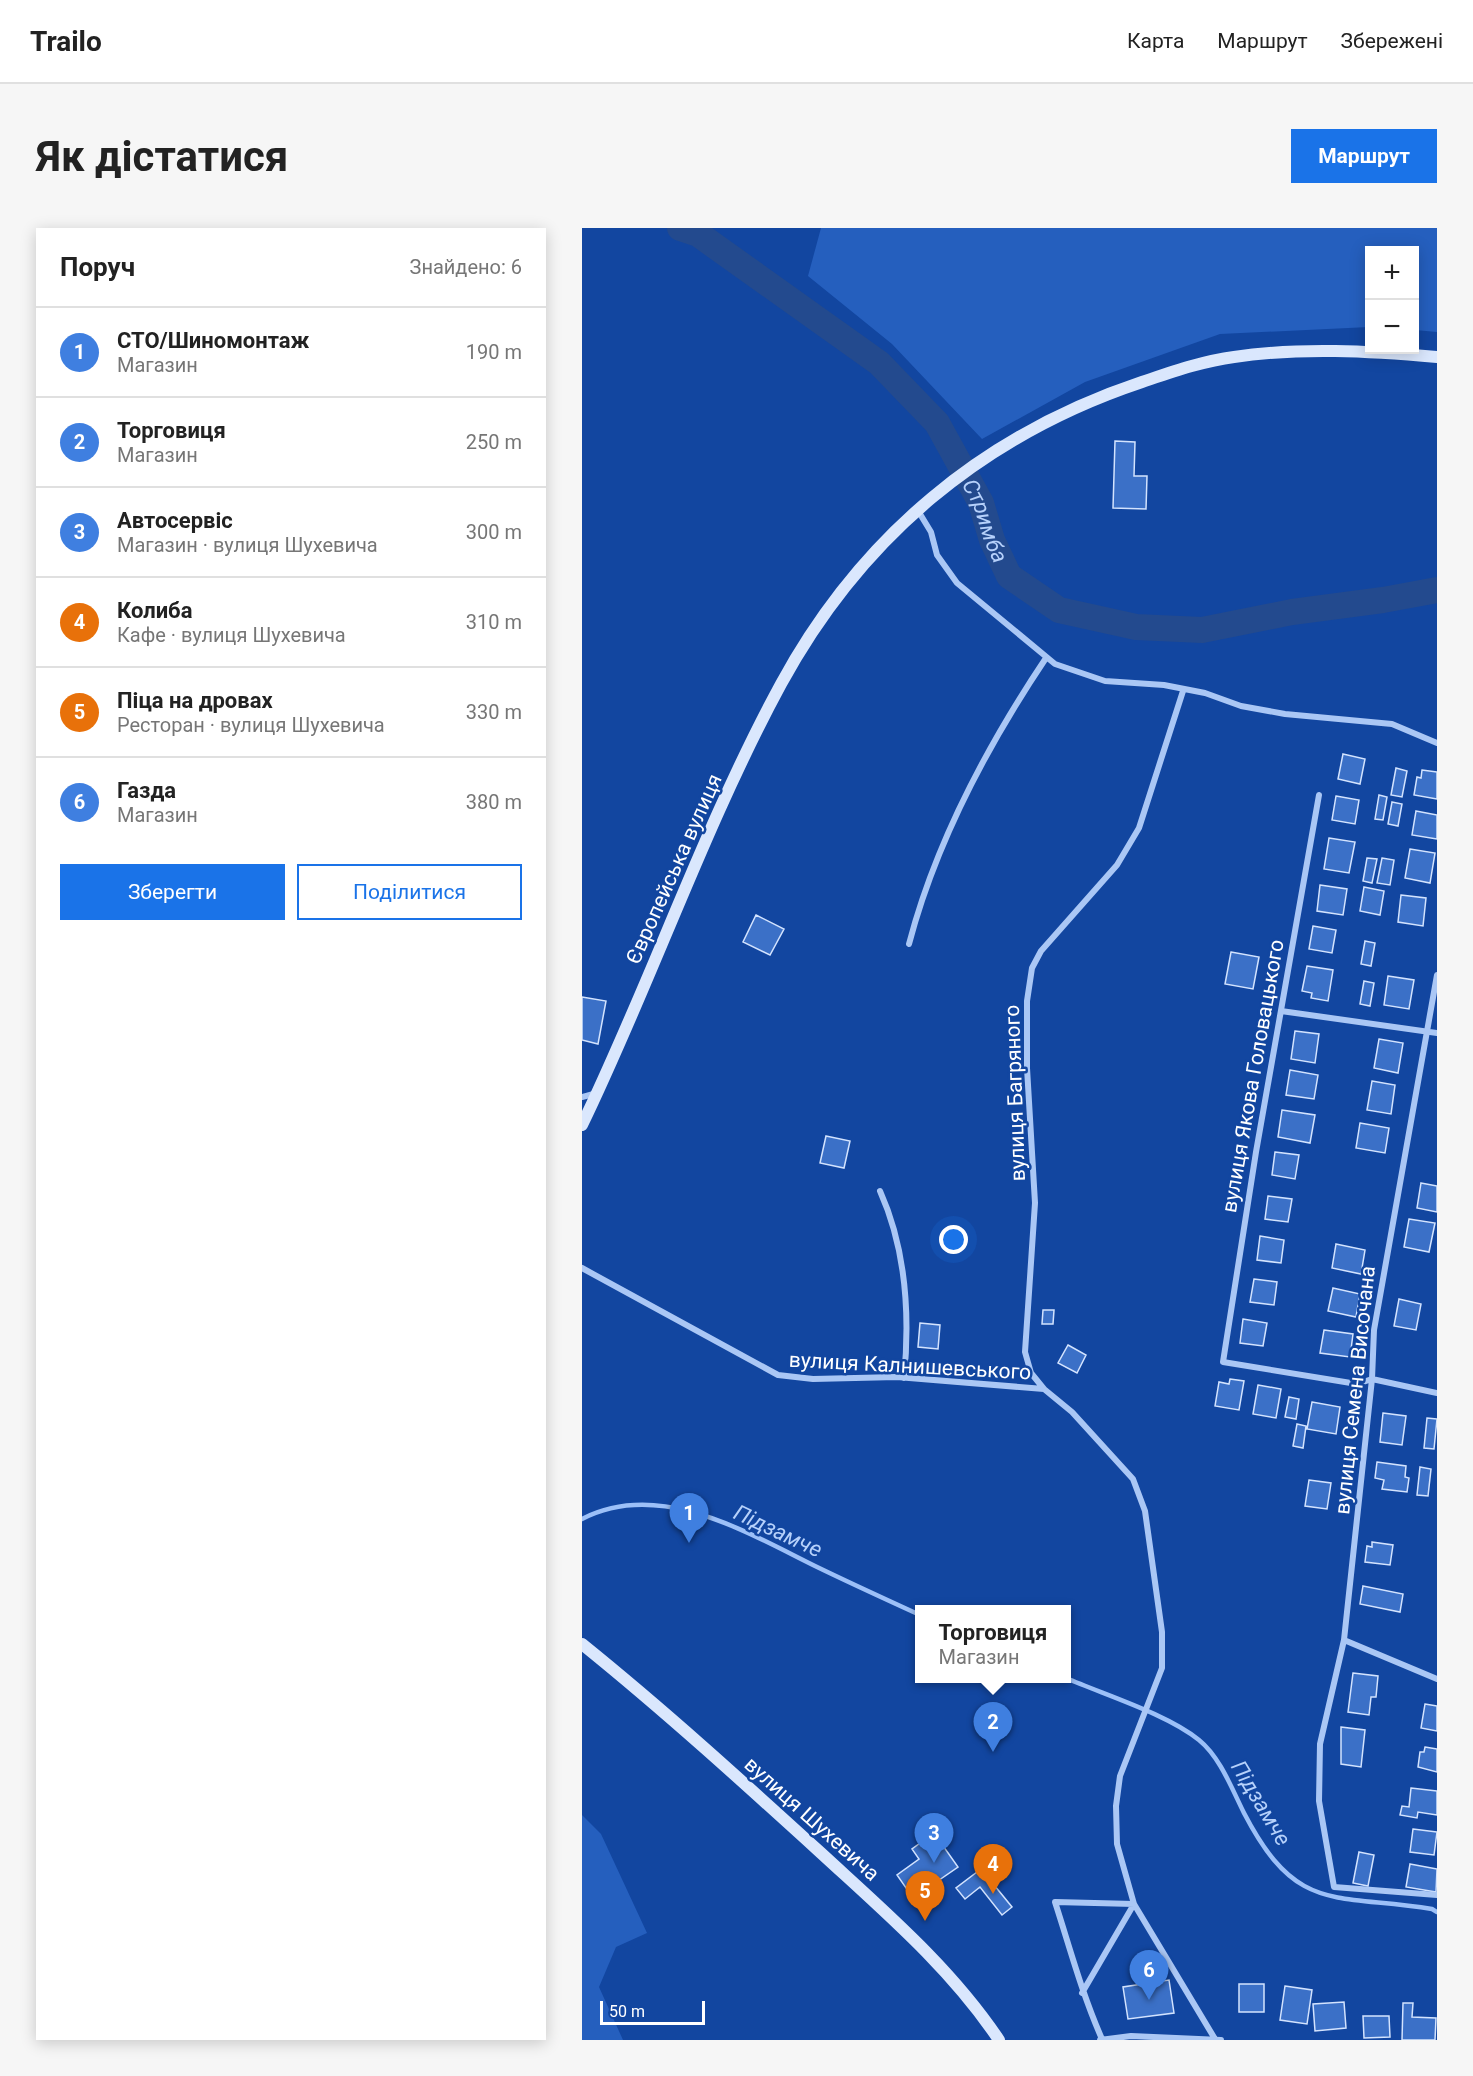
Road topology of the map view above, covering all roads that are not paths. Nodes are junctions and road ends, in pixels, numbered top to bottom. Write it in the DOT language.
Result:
graph roads {
  1 [pos="1437,357"];
  2 [pos="916,508"];
  3 [pos="1046,658"];
  4 [pos="1183,691"];
  5 [pos="1437,743"];
  6 [pos="1319,795"];
  7 [pos="909,944"];
  8 [pos="1437,975"];
  9 [pos="1281,1011"];
  10 [pos="1428,1031"];
  11 [pos="1437,1033"];
  12 [pos="597,1093"];
  13 [pos="582,1097"];
  14 [pos="582,1125"];
  15 [pos="880,1191"];
  16 [pos="582,1268"];
  17 [pos="904,1378"];
  18 [pos="1372,1379"];
  19 [pos="1044,1389"];
  20 [pos="1437,1393"];
  21 [pos="1344,1640"];
  22 [pos="582,1644"];
  23 [pos="1437,1679"];
  24 [pos="1437,1895"];
  25 [pos="1134,1904"];
  26 [pos="1082,1993"];
  27 [pos="1101,2039"];
  28 [pos="1215,2039"];
  29 [pos="999,2040"];
  30 [pos="1221,2040"];
  1 -- 2 [label="main road, Європейська вулиця"];
  2 -- 3 [label="street"];
  2 -- 12 [label="main road, Європейська вулиця"];
  3 -- 4 [label="street"];
  3 -- 7 [label="street"];
  4 -- 5 [label="street"];
  4 -- 19 [label="street, вулиця Багряного"];
  6 -- 9 [label="street, вулиця Якова Головацького"];
  8 -- 10 [label="street, вулиця Семена Височана"];
  9 -- 10 [label="street"];
  9 -- 18 [label="street, вулиця Якова Головацького"];
  10 -- 11 [label="street"];
  10 -- 18 [label="street, вулиця Семена Височана"];
  12 -- 13 [label="street"];
  12 -- 14 [label="main road, Європейська вулиця"];
  15 -- 17 [label="street"];
  16 -- 17 [label="street, вулиця Калнишевського"];
  17 -- 19 [label="street, вулиця Калнишевського"];
  18 -- 20 [label="street"];
  18 -- 21 [label="street, вулиця Семена Височана"];
  19 -- 25 [label="street, вулиця Калнишевського"];
  21 -- 23 [label="street"];
  21 -- 24 [label="street, вулиця Семена Височана"];
  22 -- 29 [label="main road, вулиця Шухевича"];
  25 -- 26 [label="street"];
  25 -- 26 [label="street"];
  25 -- 28 [label="street, вулиця Калнишевського"];
  26 -- 27 [label="street"];
  27 -- 28 [label="street"];
  28 -- 30 [label="street"];
}
